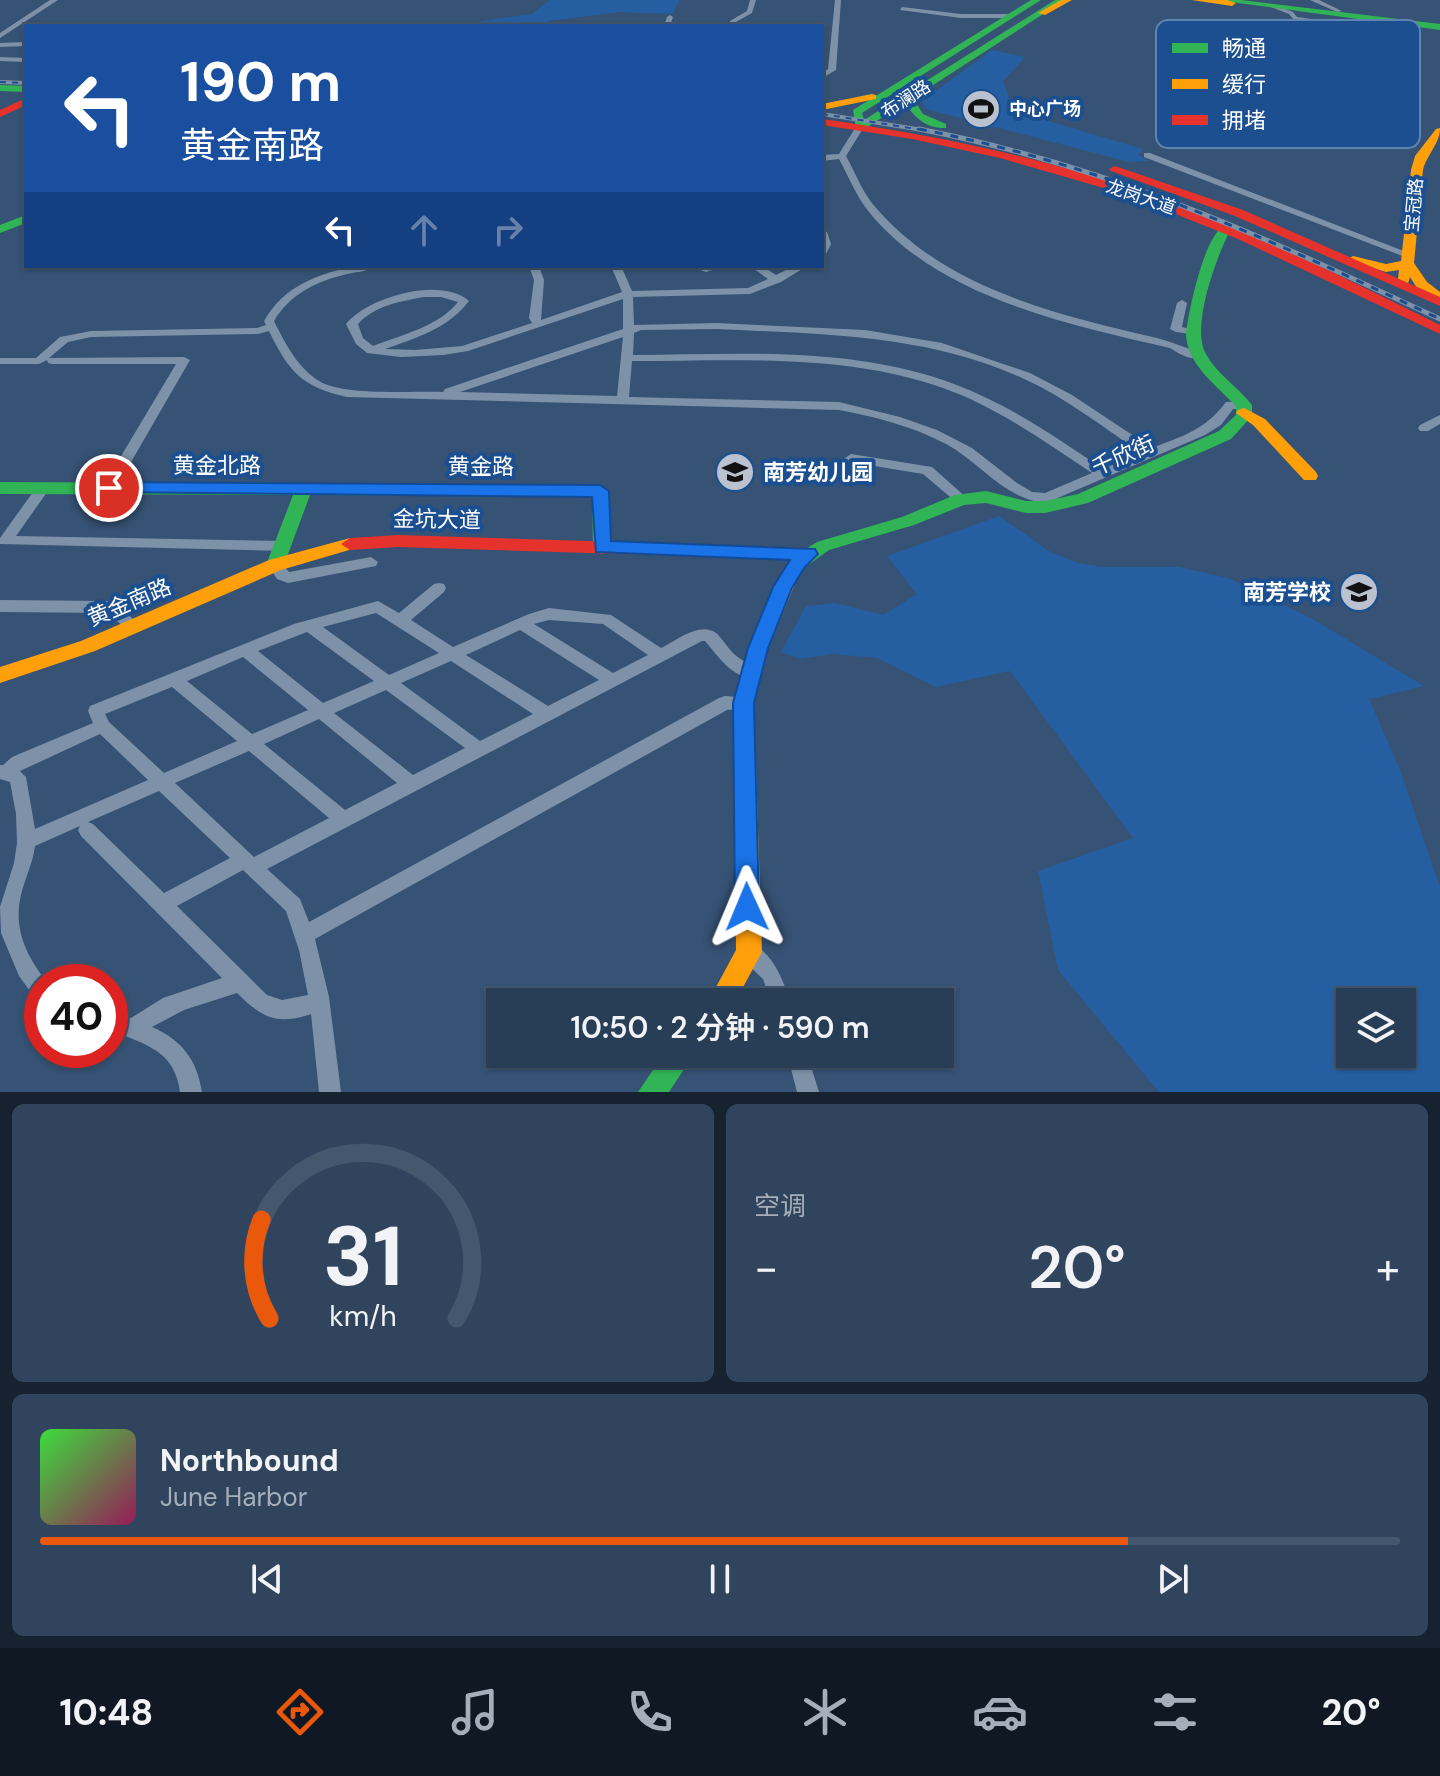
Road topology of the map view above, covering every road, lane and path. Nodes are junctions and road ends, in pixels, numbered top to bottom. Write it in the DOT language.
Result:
graph roads {
  1 [pos="55,0"];
  2 [pos="753,0"];
  3 [pos="838,0"];
  4 [pos="1061,0"];
  5 [pos="1068,0"];
  6 [pos="1196,0"];
  7 [pos="1220,0"];
  8 [pos="1313,0"];
  9 [pos="1249,1"];
  10 [pos="1029,7"];
  11 [pos="902,9"];
  12 [pos="1285,10"];
  13 [pos="1334,12"];
  14 [pos="670,17"];
  15 [pos="1339,20"];
  16 [pos="1399,20"];
  17 [pos="732,22"];
  18 [pos="1420,23"];
  19 [pos="668,24"];
  20 [pos="1440,25"];
  21 [pos="0,36"];
  22 [pos="24,44"];
  23 [pos="0,45"];
  24 [pos="944,57"];
  25 [pos="0,59"];
  26 [pos="24,60"];
  27 [pos="964,62"];
  28 [pos="0,75"];
  29 [pos="24,75"];
  30 [pos="824,75"];
  31 [pos="0,88"];
  32 [pos="24,89"];
  33 [pos="885,93"];
  34 [pos="907,97"];
  35 [pos="24,102"];
  36 [pos="824,107"];
  37 [pos="824,108"];
  38 [pos="0,114"];
  39 [pos="882,114"];
  40 [pos="859,119"];
  41 [pos="824,122"];
  42 [pos="942,126"];
  43 [pos="1440,131"];
  44 [pos="1147,155"];
  45 [pos="842,156"];
  46 [pos="824,158"];
  47 [pos="24,220"];
  48 [pos="0,229"];
  49 [pos="1225,229"];
  50 [pos="1326,251"];
  51 [pos="1408,259"];
  52 [pos="363,268"];
  53 [pos="535,268"];
  54 [pos="617,268"];
  55 [pos="758,268"];
  56 [pos="798,268"];
  57 [pos="777,280"];
  58 [pos="1402,284"];
  59 [pos="628,294"];
  60 [pos="1440,300"];
  61 [pos="1182,303"];
  62 [pos="538,324"];
  63 [pos="272,327"];
  64 [pos="629,329"];
  65 [pos="1440,330"];
  66 [pos="1194,333"];
  67 [pos="371,351"];
  68 [pos="1199,355"];
  69 [pos="627,358"];
  70 [pos="0,361"];
  71 [pos="52,361"];
  72 [pos="436,396"];
  73 [pos="623,400"];
  74 [pos="1244,409"];
  75 [pos="1440,419"];
  76 [pos="1424,428"];
  77 [pos="1149,452"];
  78 [pos="1102,474"];
  79 [pos="1310,476"];
  80 [pos="819,478"];
  81 [pos="0,488"];
  82 [pos="43,488"];
  83 [pos="109,488"];
  84 [pos="304,489"];
  85 [pos="961,499"];
  86 [pos="283,546"];
  87 [pos="602,548"];
  88 [pos="809,554"];
  89 [pos="371,562"];
  90 [pos="275,565"];
  91 [pos="439,588"];
  92 [pos="0,606"];
  93 [pos="400,621"];
  94 [pos="522,624"];
  95 [pos="309,625"];
  96 [pos="133,626"];
  97 [pos="245,650"];
  98 [pos="453,654"];
  99 [pos="660,655"];
  100 [pos="751,673"];
  101 [pos="0,675"];
  102 [pos="174,679"];
  103 [pos="612,680"];
  104 [pos="388,683"];
  105 [pos="744,703"];
  106 [pos="322,712"];
  107 [pos="547,714"];
  108 [pos="102,726"];
  109 [pos="251,743"];
  110 [pos="479,749"];
  111 [pos="4,772"];
  112 [pos="163,783"];
  113 [pos="411,784"];
  114 [pos="343,819"];
  115 [pos="87,830"];
  116 [pos="26,841"];
  117 [pos="248,863"];
  118 [pos="162,904"];
  119 [pos="306,934"];
  120 [pos="749,952"];
  121 [pos="24,970"];
  122 [pos="240,982"];
  123 [pos="729,988"];
  124 [pos="776,988"];
  125 [pos="319,1001"];
  126 [pos="128,1027"];
  127 [pos="133,1029"];
  128 [pos="670,1068"];
  129 [pos="801,1068"];
  130 [pos="191,1092"];
  131 [pos="330,1092"];
  132 [pos="652,1092"];
  133 [pos="808,1092"];
  1 -- 21 [label="street"];
  2 -- 17 [label="street"];
  3 -- 30 [label="street"];
  4 -- 10 [label="main road, 布澜路"];
  5 -- 10 [label="main road"];
  6 -- 9 [label="main road"];
  7 -- 9 [label="main road"];
  8 -- 12 [label="street"];
  8 -- 13 [label="street"];
  9 -- 12 [label="main road"];
  10 -- 11 [label="street"];
  10 -- 24 [label="main road, 布澜路"];
  10 -- 27 [label="main road, 布澜路"];
  12 -- 13 [label="main road"];
  12 -- 15 [label="street"];
  13 -- 16 [label="main road"];
  14 -- 19 [label="street"];
  18 -- 20 [label="main road"];
  22 -- 23 [label="street"];
  24 -- 27 [label="main road"];
  24 -- 33 [label="main road, 布澜路"];
  25 -- 26 [label="street"];
  27 -- 34 [label="main road, 布澜路"];
  28 -- 29 [label="main road"];
  31 -- 32 [label="main road"];
  33 -- 36 [label="main road"];
  33 -- 40 [label="main road, 布澜路"];
  34 -- 39 [label="main road, 布澜路"];
  34 -- 42 [label="main road"];
  35 -- 38 [label="main road"];
  37 -- 40 [label="main road, 龙岗大道"];
  39 -- 40 [label="main road, 布澜路"];
  39 -- 42 [label="main road, 龙岗大道"];
  40 -- 41 [label="main road, 龙岗大道"];
  40 -- 45 [label="street"];
  40 -- 49 [label="main road, 龙岗大道"];
  42 -- 50 [label="main road, 龙岗大道"];
  43 -- 51 [label="main road, 宝冠路"];
  44 -- 51 [label="street"];
  45 -- 46 [label="street"];
  45 -- 68 [label="street"];
  47 -- 48 [label="main road"];
  49 -- 65 [label="main road, 龙岗大道"];
  49 -- 66 [label="main road"];
  50 -- 51 [label="main road"];
  50 -- 58 [label="main road, 龙岗大道"];
  51 -- 58 [label="main road, 宝冠路"];
  51 -- 60 [label="main road"];
  52 -- 63 [label="street"];
  53 -- 62 [label="street"];
  54 -- 59 [label="street"];
  55 -- 57 [label="street"];
  56 -- 57 [label="street"];
  57 -- 59 [label="street"];
  58 -- 60 [label="main road, 龙岗大道"];
  59 -- 62 [label="street"];
  59 -- 64 [label="street"];
  61 -- 66 [label="street"];
  62 -- 67 [label="street"];
  63 -- 70 [label="street"];
  63 -- 72 [label="street"];
  64 -- 69 [label="street"];
  64 -- 72 [label="street"];
  64 -- 77 [label="street"];
  66 -- 68 [label="main road"];
  67 -- 67 [label="street"];
  68 -- 74 [label="main road"];
  69 -- 73 [label="street"];
  69 -- 78 [label="street"];
  71 -- 83 [label="street"];
  72 -- 73 [label="street"];
  73 -- 78 [label="street"];
  74 -- 77 [label="street"];
  74 -- 79 [label="main road"];
  74 -- 85 [label="main road, 千欣街"];
  75 -- 76 [label="street"];
  77 -- 78 [label="street"];
  80 -- 85 [label="street"];
  81 -- 82 [label="main road, 黄金北路"];
  82 -- 83 [label="main road, 黄金北路"];
  82 -- 86 [label="street"];
  83 -- 84 [label="main road, 黄金北路"];
  84 -- 86 [label="main road"];
  84 -- 87 [label="main road, 黄金路"];
  85 -- 88 [label="main road, 千欣街"];
  86 -- 90 [label="main road"];
  87 -- 88 [label="main road"];
  87 -- 90 [label="main road, 金坑大道"];
  88 -- 100 [label="main road"];
  89 -- 90 [label="street"];
  90 -- 96 [label="main road, 黄金南路"];
  91 -- 93 [label="street"];
  92 -- 96 [label="street"];
  93 -- 95 [label="street"];
  93 -- 98 [label="street"];
  94 -- 98 [label="street"];
  94 -- 99 [label="street"];
  94 -- 103 [label="street"];
  95 -- 97 [label="street"];
  95 -- 104 [label="street"];
  96 -- 101 [label="main road, 黄金南路"];
  97 -- 102 [label="street"];
  97 -- 106 [label="street"];
  98 -- 104 [label="street"];
  98 -- 107 [label="street"];
  99 -- 100 [label="street"];
  99 -- 103 [label="street"];
  100 -- 105 [label="main road"];
  102 -- 108 [label="street"];
  102 -- 109 [label="street"];
  103 -- 107 [label="street"];
  104 -- 106 [label="street"];
  104 -- 110 [label="street"];
  105 -- 119 [label="street"];
  105 -- 120 [label="main road"];
  106 -- 109 [label="street"];
  106 -- 113 [label="street"];
  107 -- 110 [label="street"];
  108 -- 111 [label="street"];
  108 -- 112 [label="street"];
  109 -- 112 [label="street"];
  109 -- 114 [label="street"];
  110 -- 113 [label="street"];
  111 -- 116 [label="street"];
  112 -- 116 [label="street"];
  112 -- 117 [label="street"];
  113 -- 114 [label="street"];
  114 -- 117 [label="street"];
  115 -- 118 [label="street"];
  116 -- 121 [label="street"];
  117 -- 118 [label="street"];
  117 -- 119 [label="street"];
  118 -- 122 [label="street"];
  119 -- 125 [label="street"];
  120 -- 123 [label="main road"];
  120 -- 124 [label="street"];
  122 -- 125 [label="street"];
  122 -- 127 [label="street"];
  125 -- 131 [label="street"];
  126 -- 127 [label="street"];
  127 -- 130 [label="street"];
  128 -- 132 [label="main road"];
  129 -- 133 [label="street"];
}
